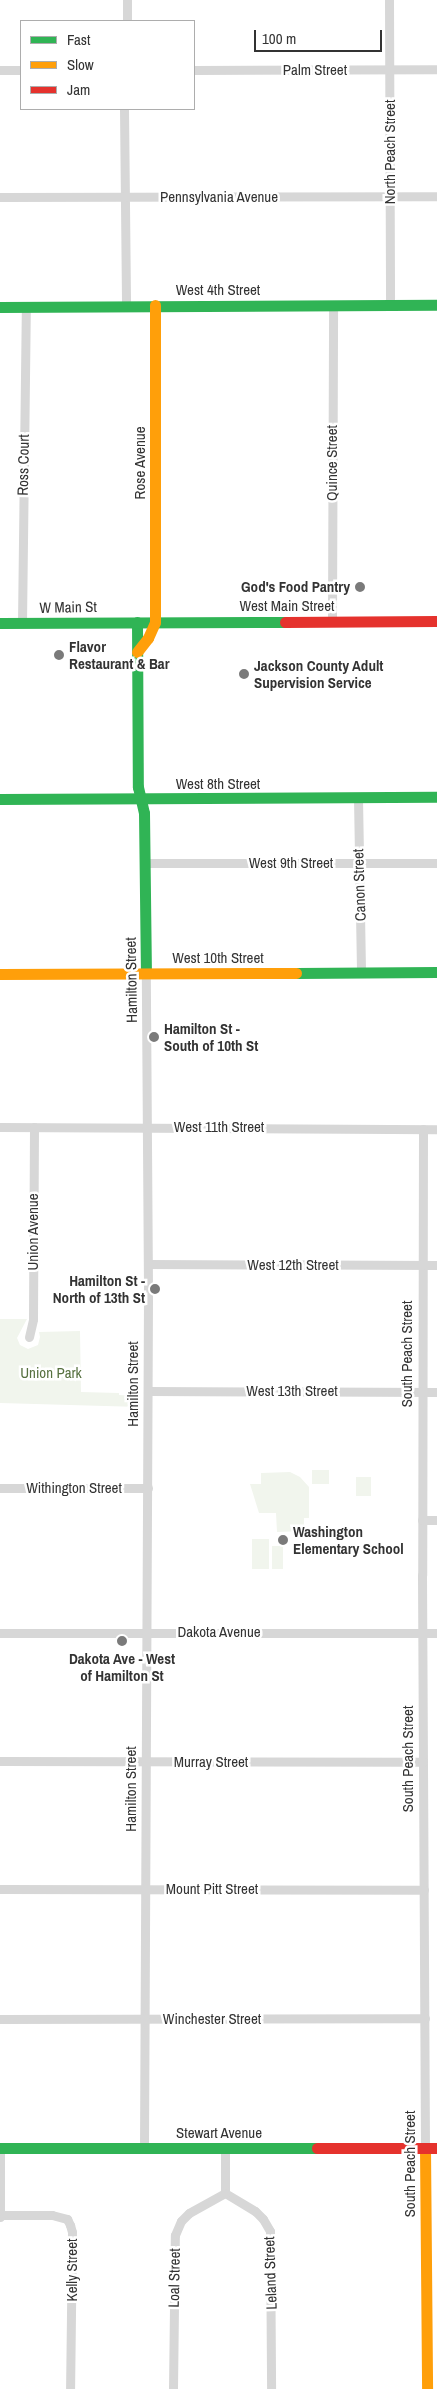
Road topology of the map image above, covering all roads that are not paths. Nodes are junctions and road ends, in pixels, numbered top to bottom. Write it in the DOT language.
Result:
graph roads {
  1 [pos="127,0"];
  2 [pos="389,0"];
  3 [pos="127,20"];
  4 [pos="437,69"];
  5 [pos="0,70"];
  6 [pos="20,70"];
  7 [pos="195,70"];
  8 [pos="389,70"];
  9 [pos="124,110"];
  10 [pos="390,196"];
  11 [pos="437,196"];
  12 [pos="125,197"];
  13 [pos="0,198"];
  14 [pos="390,304"];
  15 [pos="126,305"];
  16 [pos="155,305"];
  17 [pos="333,305"];
  18 [pos="437,305"];
  19 [pos="26,306"];
  20 [pos="0,307"];
  21 [pos="332,621"];
  22 [pos="437,621"];
  23 [pos="137,622"];
  24 [pos="155,622"];
  25 [pos="0,623"];
  26 [pos="22,623"];
  27 [pos="138,652"];
  28 [pos="437,797"];
  29 [pos="358,798"];
  30 [pos="0,799"];
  31 [pos="141,800"];
  32 [pos="145,863"];
  33 [pos="358,863"];
  34 [pos="437,863"];
  35 [pos="361,972"];
  36 [pos="437,972"];
  37 [pos="0,974"];
  38 [pos="146,974"];
  39 [pos="0,1127"];
  40 [pos="34,1127"];
  41 [pos="148,1127"];
  42 [pos="423,1129"];
  43 [pos="437,1129"];
  44 [pos="148,1264"];
  45 [pos="422,1264"];
  46 [pos="437,1264"];
  47 [pos="30,1337"];
  48 [pos="148,1391"];
  49 [pos="422,1392"];
  50 [pos="437,1392"];
  51 [pos="0,1488"];
  52 [pos="148,1488"];
  53 [pos="422,1520"];
  54 [pos="437,1520"];
  55 [pos="0,1632"];
  56 [pos="148,1632"];
  57 [pos="422,1633"];
  58 [pos="437,1633"];
  59 [pos="0,1761"];
  60 [pos="146,1762"];
  61 [pos="423,1762"];
  62 [pos="146,1888"];
  63 [pos="0,1889"];
  64 [pos="424,1890"];
  65 [pos="425,2018"];
  66 [pos="0,2019"];
  67 [pos="146,2019"];
  68 [pos="0,2148"];
  69 [pos="144,2148"];
  70 [pos="225,2148"];
  71 [pos="431,2148"];
  72 [pos="225,2193"];
  73 [pos="0,2216"];
  74 [pos="70,2389"];
  75 [pos="173,2389"];
  76 [pos="271,2389"];
  77 [pos="426,2389"];
  1 -- 3 [label="street"];
  2 -- 8 [label="street, North Peach Street"];
  4 -- 8 [label="street, Palm Street"];
  5 -- 6 [label="street"];
  7 -- 8 [label="street, Palm Street"];
  8 -- 10 [label="street, North Peach Street"];
  9 -- 12 [label="street"];
  10 -- 11 [label="street, Pennsylvania Avenue"];
  10 -- 12 [label="street, Pennsylvania Avenue"];
  10 -- 14 [label="street, North Peach Street"];
  12 -- 13 [label="street, Pennsylvania Avenue"];
  12 -- 15 [label="street"];
  14 -- 17 [label="street, West 4th Street"];
  14 -- 18 [label="street, West 4th Street"];
  15 -- 16 [label="street, West 4th Street"];
  15 -- 19 [label="street, West 4th Street"];
  16 -- 17 [label="street, West 4th Street"];
  16 -- 24 [label="street, Rose Avenue"];
  17 -- 21 [label="street, Quince Street"];
  19 -- 20 [label="street, West 4th Street"];
  19 -- 26 [label="street, Ross Court"];
  21 -- 22 [label="street, West Main Street"];
  21 -- 24 [label="street, West Main Street"];
  23 -- 24 [label="street, West Main Street"];
  23 -- 26 [label="street, W Main St"];
  23 -- 27 [label="street, Hamilton Street"];
  24 -- 27 [label="street"];
  25 -- 26 [label="street, W Main St"];
  27 -- 31 [label="street, Hamilton Street"];
  28 -- 29 [label="street, West 8th Street"];
  29 -- 31 [label="street, West 8th Street"];
  29 -- 33 [label="street, Canon Street"];
  30 -- 31 [label="street, West 8th Street"];
  31 -- 32 [label="street, Hamilton Street"];
  32 -- 33 [label="street, West 9th Street"];
  32 -- 38 [label="street, Hamilton Street"];
  33 -- 34 [label="street, West 9th Street"];
  33 -- 35 [label="street, Canon Street"];
  35 -- 36 [label="street, West 10th Street"];
  35 -- 38 [label="street, West 10th Street"];
  37 -- 38 [label="street, West 10th Street"];
  38 -- 41 [label="street, Hamilton Street"];
  39 -- 40 [label="street, West 11th Street"];
  40 -- 41 [label="street, West 11th Street"];
  40 -- 47 [label="street, Union Avenue"];
  41 -- 42 [label="street, West 11th Street"];
  41 -- 44 [label="street, Hamilton Street"];
  42 -- 43 [label="street, West 11th Street"];
  42 -- 45 [label="street, South Peach Street"];
  44 -- 45 [label="street, West 12th Street"];
  44 -- 48 [label="street, Hamilton Street"];
  45 -- 46 [label="street, West 12th Street"];
  45 -- 49 [label="street, South Peach Street"];
  48 -- 49 [label="street, West 13th Street"];
  48 -- 52 [label="street, Hamilton Street"];
  49 -- 50 [label="street, West 13th Street"];
  49 -- 53 [label="street, South Peach Street"];
  51 -- 52 [label="street, Withington Street"];
  52 -- 56 [label="street, Hamilton Street"];
  53 -- 54 [label="street"];
  53 -- 57 [label="street, South Peach Street"];
  55 -- 56 [label="street, Dakota Avenue"];
  56 -- 57 [label="street, Dakota Avenue"];
  56 -- 60 [label="street, Hamilton Street"];
  57 -- 58 [label="street, Dakota Avenue"];
  57 -- 61 [label="street, South Peach Street"];
  59 -- 60 [label="street, Murray Street"];
  60 -- 61 [label="street, Murray Street"];
  60 -- 62 [label="street, Hamilton Street"];
  61 -- 64 [label="street, South Peach Street"];
  62 -- 63 [label="street, Mount Pitt Street"];
  62 -- 64 [label="street, Mount Pitt Street"];
  62 -- 67 [label="street, Hamilton Street"];
  64 -- 65 [label="street, South Peach Street"];
  65 -- 67 [label="street, Winchester Street"];
  65 -- 71 [label="street, South Peach Street"];
  66 -- 67 [label="street, Winchester Street"];
  67 -- 69 [label="street, Hamilton Street"];
  68 -- 69 [label="street, Stewart Avenue"];
  68 -- 73 [label="street"];
  69 -- 70 [label="street, Stewart Avenue"];
  70 -- 71 [label="street, Stewart Avenue"];
  70 -- 72 [label="street"];
  71 -- 77 [label="street, South Peach Street"];
  72 -- 75 [label="street, Loal Street"];
  72 -- 76 [label="street, Leland Street"];
  73 -- 74 [label="street, Kelly Street"];
}
